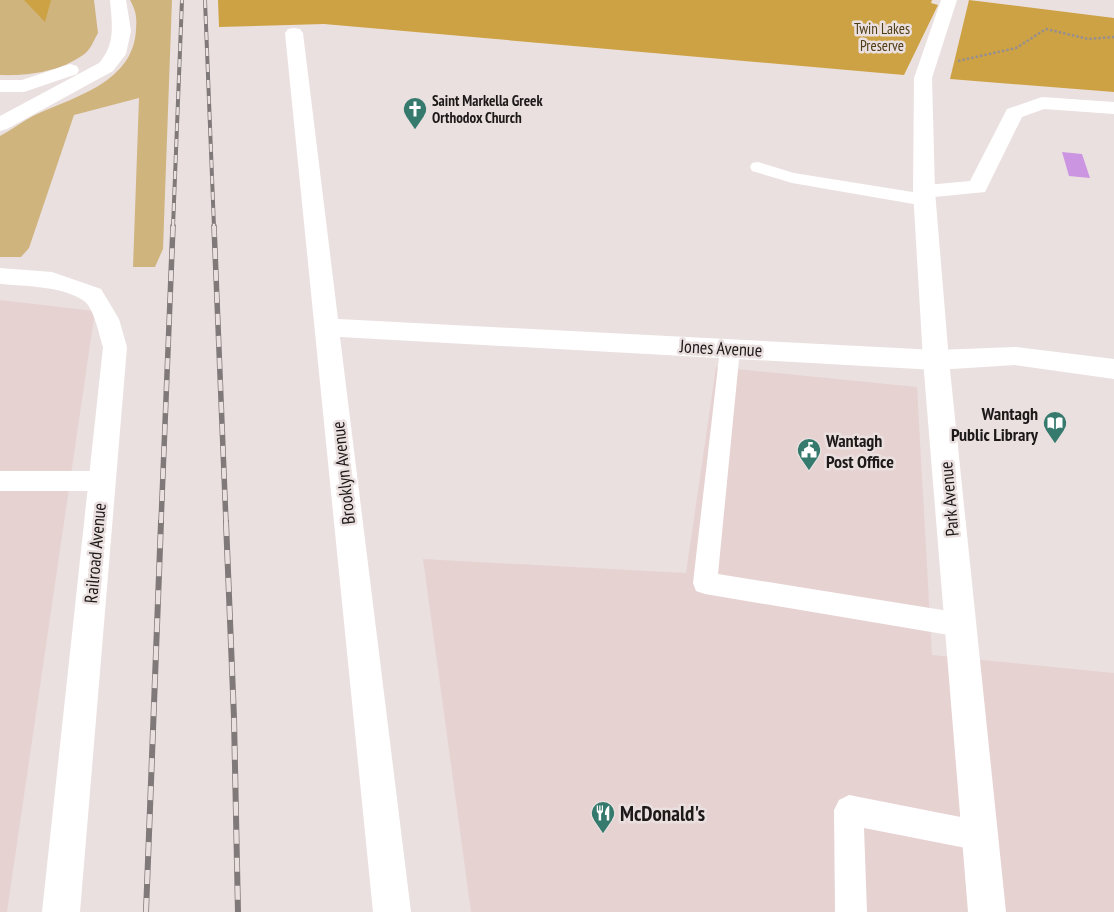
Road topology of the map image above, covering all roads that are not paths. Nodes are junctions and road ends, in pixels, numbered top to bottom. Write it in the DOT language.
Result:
graph roads {
  1 [pos="99,0"];
  2 [pos="118,0"];
  3 [pos="948,3"];
  4 [pos="294,34"];
  5 [pos="0,86"];
  6 [pos="1114,108"];
  7 [pos="0,125"];
  8 [pos="758,167"];
  9 [pos="924,196"];
  10 [pos="0,276"];
  11 [pos="327,327"];
  12 [pos="730,349"];
  13 [pos="936,360"];
  14 [pos="1114,369"];
  15 [pos="0,481"];
  16 [pos="102,482"];
  17 [pos="961,625"];
  18 [pos="981,836"];
  19 [pos="61,912"];
  20 [pos="392,912"];
  21 [pos="851,912"];
  22 [pos="987,912"];
  1 -- 5 [label="main road"];
  2 -- 7 [label="main road"];
  3 -- 9 [label="main road, Park Avenue"];
  4 -- 11 [label="main road, Brooklyn Avenue"];
  6 -- 9 [label="main road"];
  8 -- 9 [label="lane"];
  9 -- 13 [label="main road, Park Avenue"];
  10 -- 16 [label="main road, Railroad Avenue"];
  11 -- 12 [label="main road, Jones Avenue"];
  11 -- 20 [label="main road, Brooklyn Avenue"];
  12 -- 13 [label="main road, Jones Avenue"];
  12 -- 17 [label="lane"];
  13 -- 14 [label="main road, Jones Avenue"];
  13 -- 17 [label="main road, Park Avenue"];
  15 -- 16 [label="lane"];
  16 -- 19 [label="main road, Railroad Avenue"];
  17 -- 18 [label="main road, Park Avenue"];
  18 -- 21 [label="lane"];
  18 -- 22 [label="main road, Park Avenue"];
}
